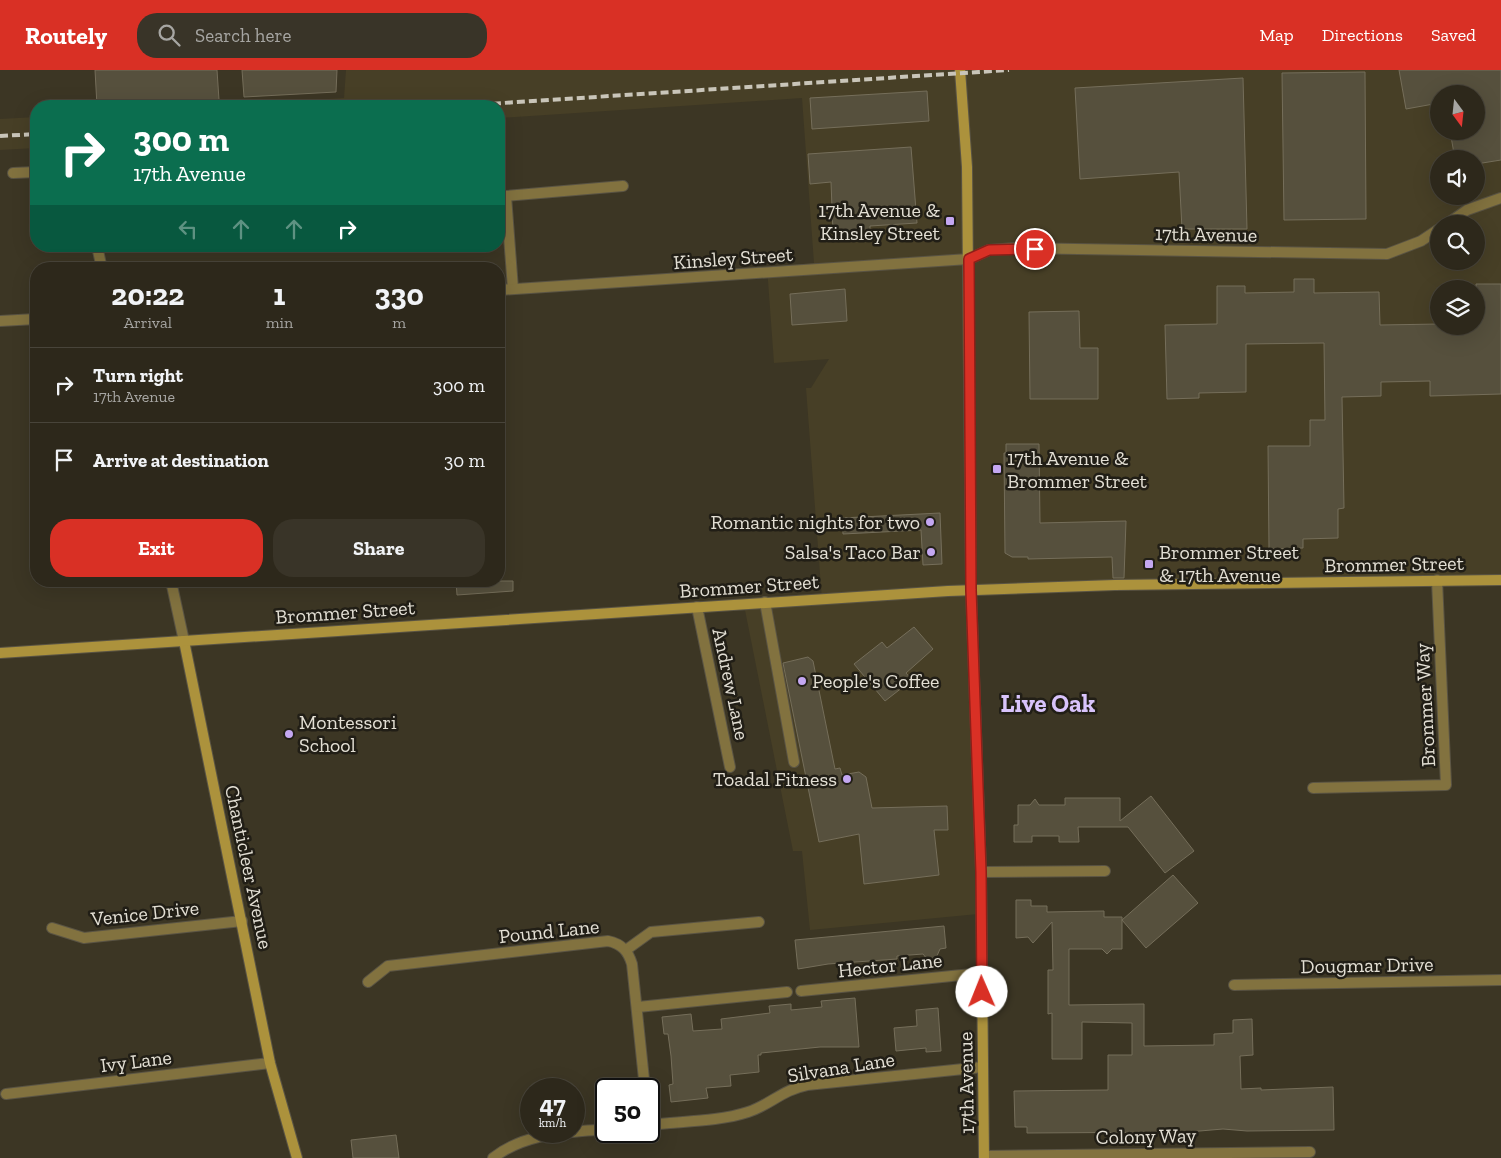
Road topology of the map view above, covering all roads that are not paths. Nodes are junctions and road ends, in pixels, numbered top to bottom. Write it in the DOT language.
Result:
graph roads {
  1 [pos="960,70"];
  2 [pos="30,172"];
  3 [pos="13,173"];
  4 [pos="623,186"];
  5 [pos="1501,198"];
  6 [pos="1460,215"];
  7 [pos="1430,235"];
  8 [pos="969,259"];
  9 [pos="513,289"];
  10 [pos="505,290"];
  11 [pos="30,319"];
  12 [pos="0,321"];
  13 [pos="1437,580"];
  14 [pos="1501,580"];
  15 [pos="173,587"];
  16 [pos="971,590"];
  17 [pos="765,602"];
  18 [pos="697,607"];
  19 [pos="184,642"];
  20 [pos="0,653"];
  21 [pos="794,762"];
  22 [pos="730,767"];
  23 [pos="1314,788"];
  24 [pos="1105,871"];
  25 [pos="981,872"];
  26 [pos="242,920"];
  27 [pos="759,922"];
  28 [pos="52,928"];
  29 [pos="626,950"];
  30 [pos="982,973"];
  31 [pos="1501,980"];
  32 [pos="368,982"];
  33 [pos="1234,985"];
  34 [pos="801,991"];
  35 [pos="787,992"];
  36 [pos="638,1007"];
  37 [pos="270,1063"];
  38 [pos="983,1067"];
  39 [pos="644,1078"];
  40 [pos="6,1094"];
  41 [pos="660,1124"];
  42 [pos="595,1130"];
  43 [pos="1310,1152"];
  44 [pos="984,1157"];
  45 [pos="296,1158"];
  46 [pos="493,1158"];
  1 -- 8 [label="main road, 17th Avenue"];
  2 -- 3 [label="street"];
  4 -- 9 [label="street"];
  5 -- 6 [label="street"];
  7 -- 8 [label="street, 17th Avenue"];
  8 -- 9 [label="street, Kinsley Street"];
  8 -- 16 [label="main road, 17th Avenue"];
  9 -- 10 [label="street, Kinsley Street"];
  11 -- 12 [label="street"];
  13 -- 14 [label="main road, Brommer Street"];
  13 -- 16 [label="main road, Brommer Street"];
  13 -- 23 [label="street, Brommer Way"];
  15 -- 19 [label="street, Chanticleer Avenue"];
  16 -- 17 [label="main road, Brommer Street"];
  16 -- 25 [label="main road, 17th Avenue"];
  17 -- 18 [label="main road, Brommer Street"];
  17 -- 21 [label="street"];
  18 -- 19 [label="main road, Brommer Street"];
  18 -- 22 [label="street, Andrew Lane"];
  19 -- 20 [label="main road, Brommer Street"];
  19 -- 26 [label="main road, Chanticleer Avenue"];
  24 -- 25 [label="street"];
  25 -- 30 [label="main road, 17th Avenue"];
  26 -- 28 [label="street, Venice Drive"];
  26 -- 37 [label="main road, Chanticleer Avenue"];
  27 -- 29 [label="street"];
  29 -- 32 [label="street, Pound Lane"];
  29 -- 36 [label="street, Pound Lane"];
  30 -- 34 [label="street, Hector Lane"];
  30 -- 38 [label="main road, 17th Avenue"];
  31 -- 33 [label="street, Dougmar Drive"];
  35 -- 36 [label="street"];
  36 -- 39 [label="street, Pound Lane"];
  37 -- 40 [label="street, Ivy Lane"];
  37 -- 45 [label="main road, Chanticleer Avenue"];
  38 -- 41 [label="street, Silvana Lane"];
  38 -- 44 [label="main road, 17th Avenue"];
  42 -- 46 [label="street"];
  43 -- 44 [label="street, Colony Way"];
}
